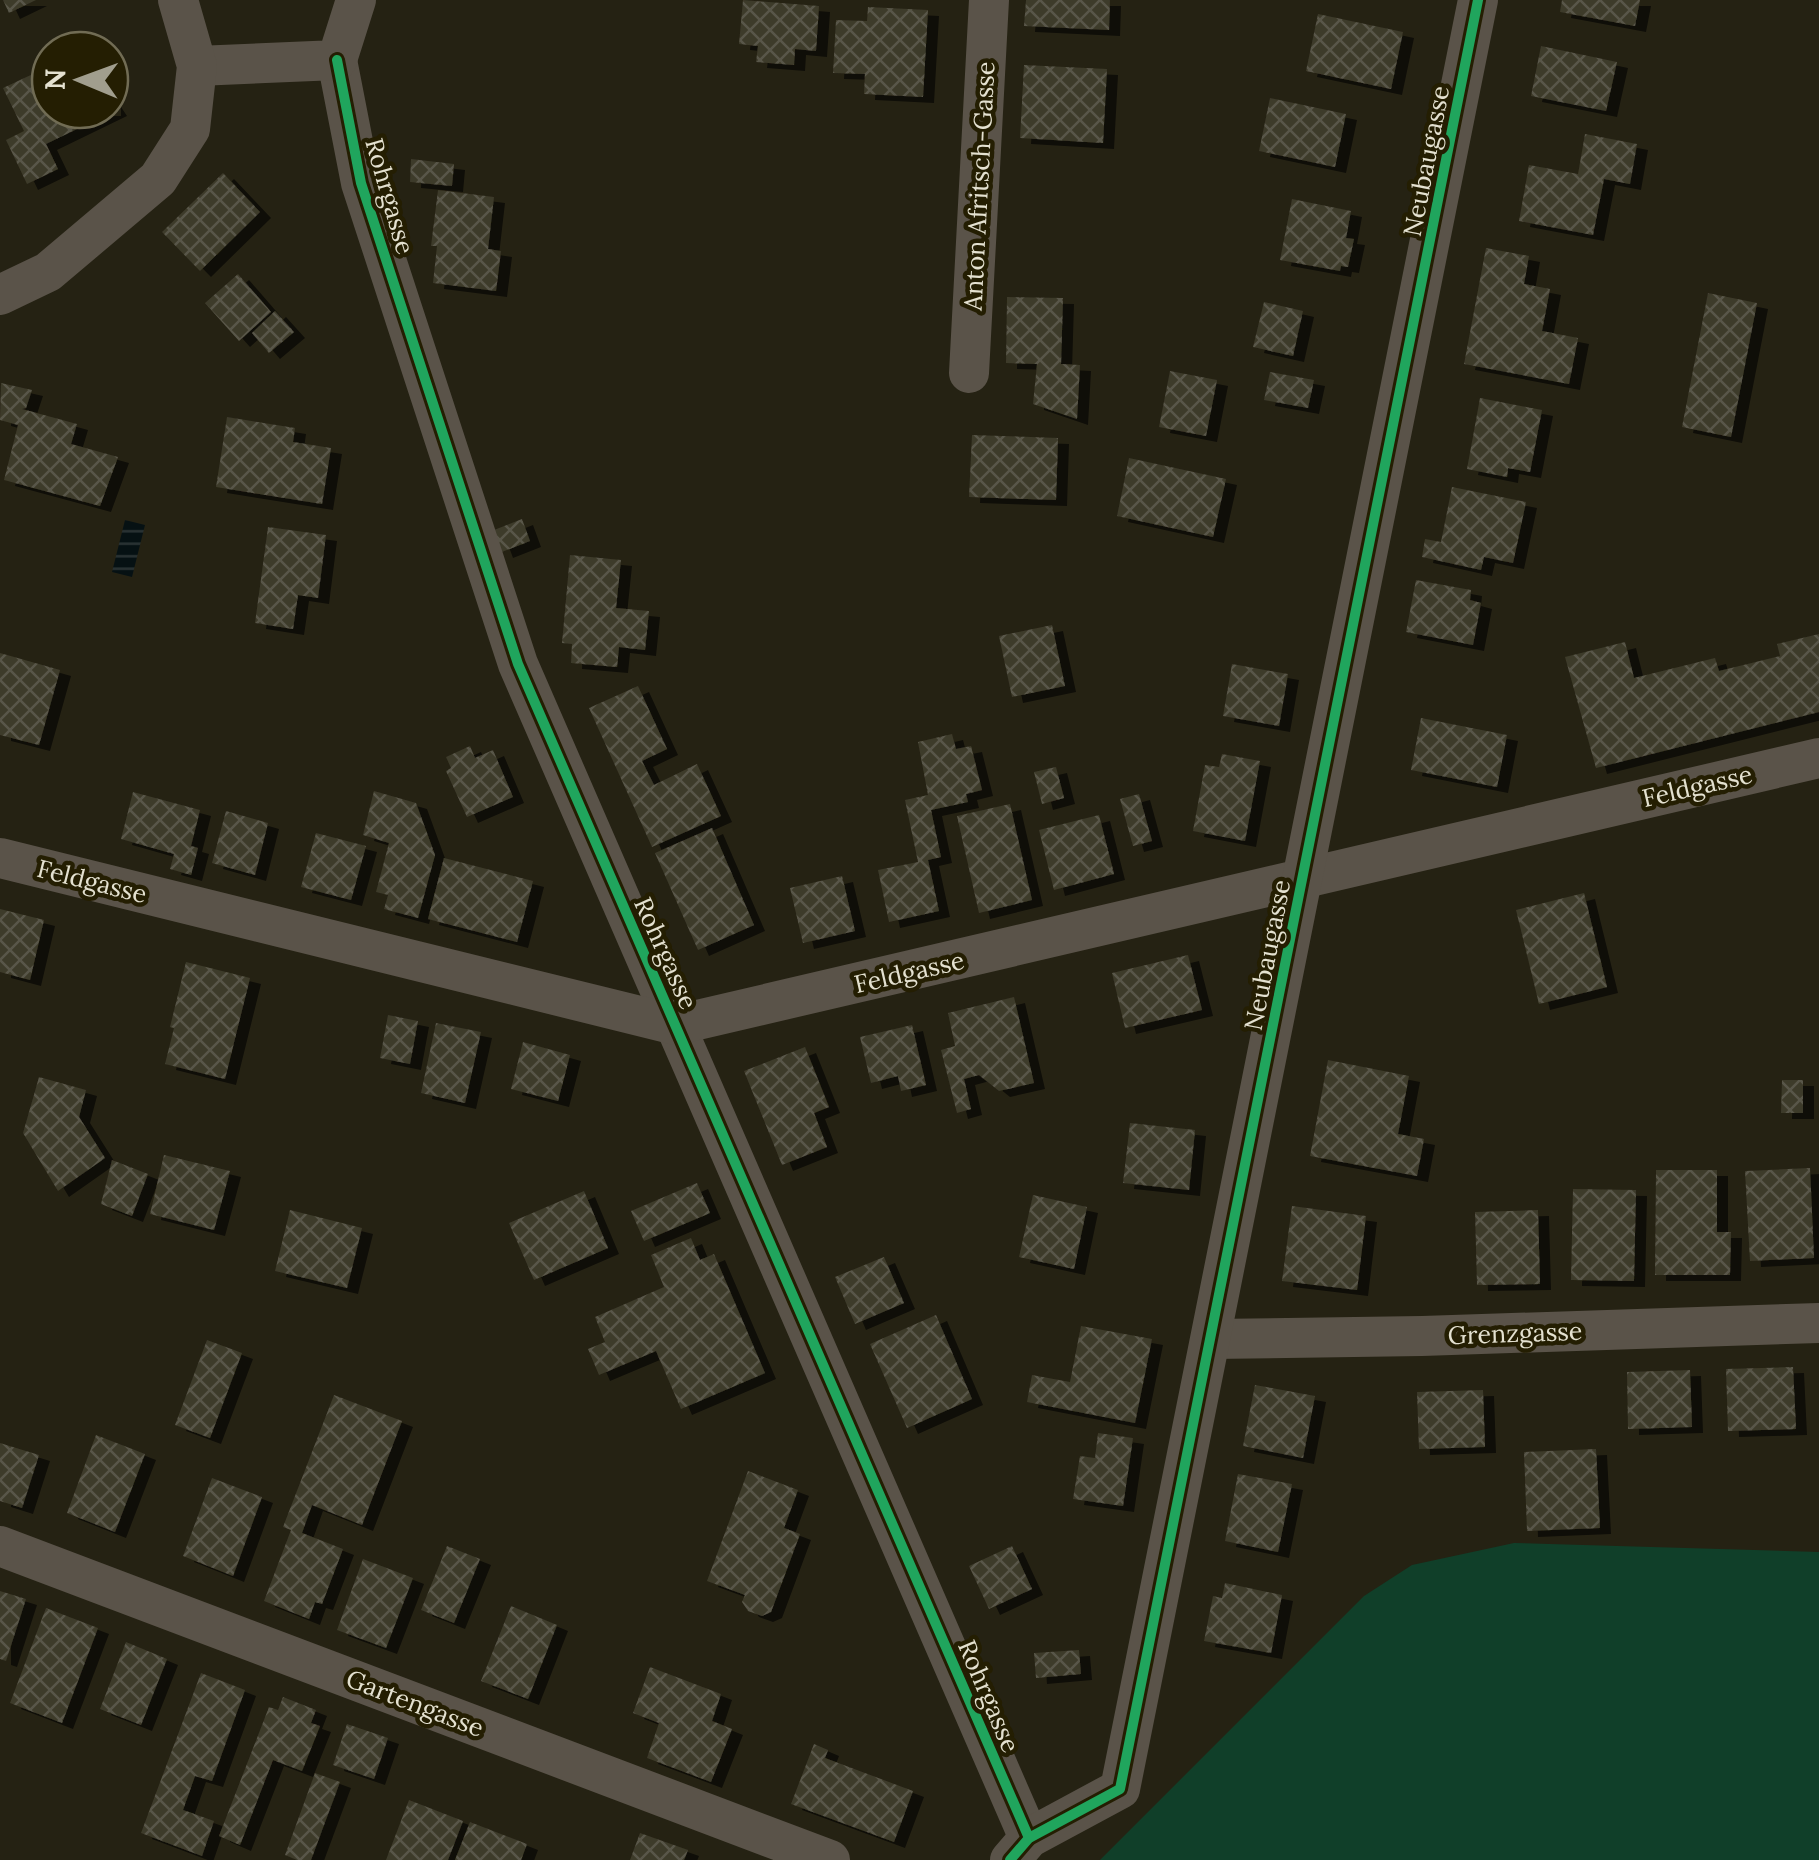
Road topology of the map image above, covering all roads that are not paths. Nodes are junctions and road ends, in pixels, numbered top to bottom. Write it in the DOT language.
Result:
graph roads {
  1 [pos="178,0"];
  2 [pos="356,0"];
  3 [pos="989,0"];
  4 [pos="1478,0"];
  5 [pos="337,60"];
  6 [pos="196,66"];
  7 [pos="0,295"];
  8 [pos="969,373"];
  9 [pos="1819,758"];
  10 [pos="0,858"];
  11 [pos="1303,880"];
  12 [pos="676,1026"];
  13 [pos="1819,1322"];
  14 [pos="1210,1339"];
  15 [pos="0,1546"];
  16 [pos="1020,1849"];
  17 [pos="830,1860"];
  1 -- 6 [label="street"];
  2 -- 5 [label="street"];
  3 -- 8 [label="street, Anton Afritsch-Gasse"];
  4 -- 11 [label="street, Neubaugasse"];
  5 -- 6 [label="street"];
  5 -- 12 [label="street, Rohrgasse"];
  6 -- 7 [label="street"];
  9 -- 11 [label="street, Feldgasse"];
  10 -- 12 [label="street, Feldgasse"];
  11 -- 12 [label="street, Feldgasse"];
  11 -- 14 [label="street, Neubaugasse"];
  12 -- 16 [label="street, Rohrgasse"];
  13 -- 14 [label="street, Grenzgasse"];
  14 -- 16 [label="street, Neubaugasse"];
  15 -- 17 [label="street, Gartengasse"];
}
